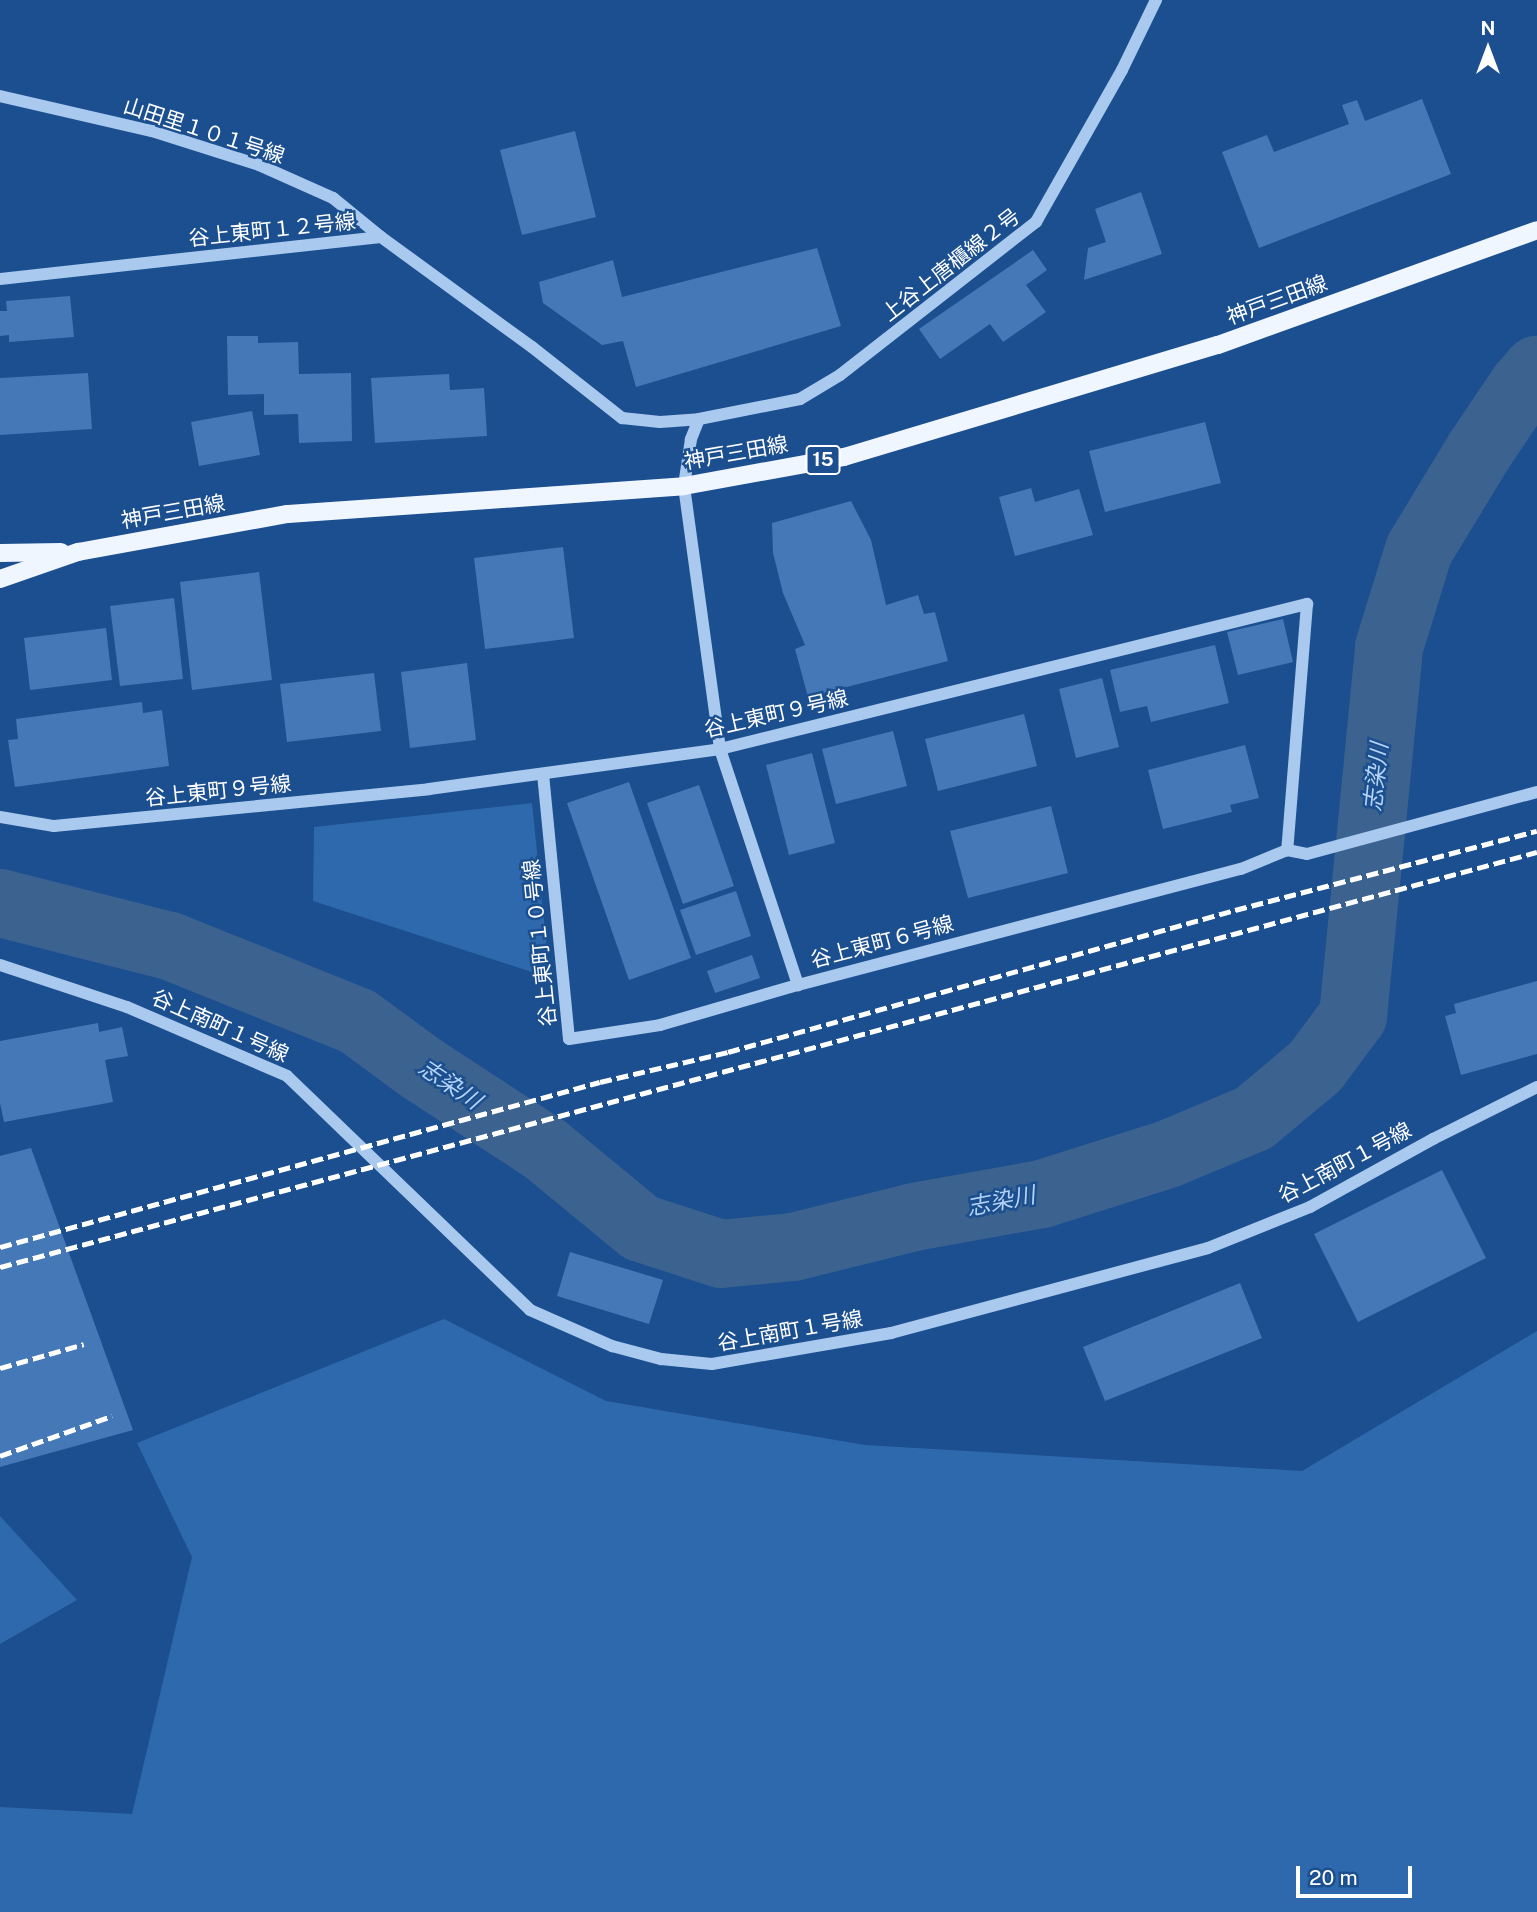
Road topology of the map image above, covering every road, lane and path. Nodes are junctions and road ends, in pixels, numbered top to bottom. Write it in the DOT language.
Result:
graph roads {
  1 [pos="1156,0"];
  2 [pos="0,96"];
  3 [pos="1537,230"];
  4 [pos="381,237"];
  5 [pos="0,279"];
  6 [pos="699,419"];
  7 [pos="684,486"];
  8 [pos="78,552"];
  9 [pos="0,553"];
  10 [pos="0,579"];
  11 [pos="720,749"];
  12 [pos="543,774"];
  13 [pos="1537,792"];
  14 [pos="0,817"];
  15 [pos="1287,850"];
  16 [pos="0,965"];
  17 [pos="798,985"];
  18 [pos="1537,1087"];
  1 -- 6 [label="street, 上谷上唐櫃線２号"];
  2 -- 4 [label="street, 山田里１０１号線"];
  3 -- 7 [label="main road, 神戸三田線 / 15"];
  4 -- 5 [label="street, 谷上東町１２号線"];
  4 -- 6 [label="street, 谷上東町１２号線"];
  6 -- 7 [label="street, 谷上東町６号線"];
  7 -- 8 [label="main road, 神戸三田線 / 15"];
  7 -- 11 [label="street, 谷上東町６号線"];
  8 -- 9 [label="main road, 神戸三田線 / 15"];
  8 -- 10 [label="main road, 神戸三田線 / 15"];
  11 -- 12 [label="street, 谷上東町９号線"];
  11 -- 15 [label="street, 谷上東町９号線"];
  11 -- 17 [label="street, 谷上東町６号線"];
  12 -- 14 [label="street, 谷上東町９号線"];
  12 -- 17 [label="street, 谷上東町１０号線"];
  13 -- 15 [label="street, 谷上東町６号線"];
  15 -- 17 [label="street, 谷上東町６号線"];
  16 -- 18 [label="street, 谷上南町１号線"];
}
